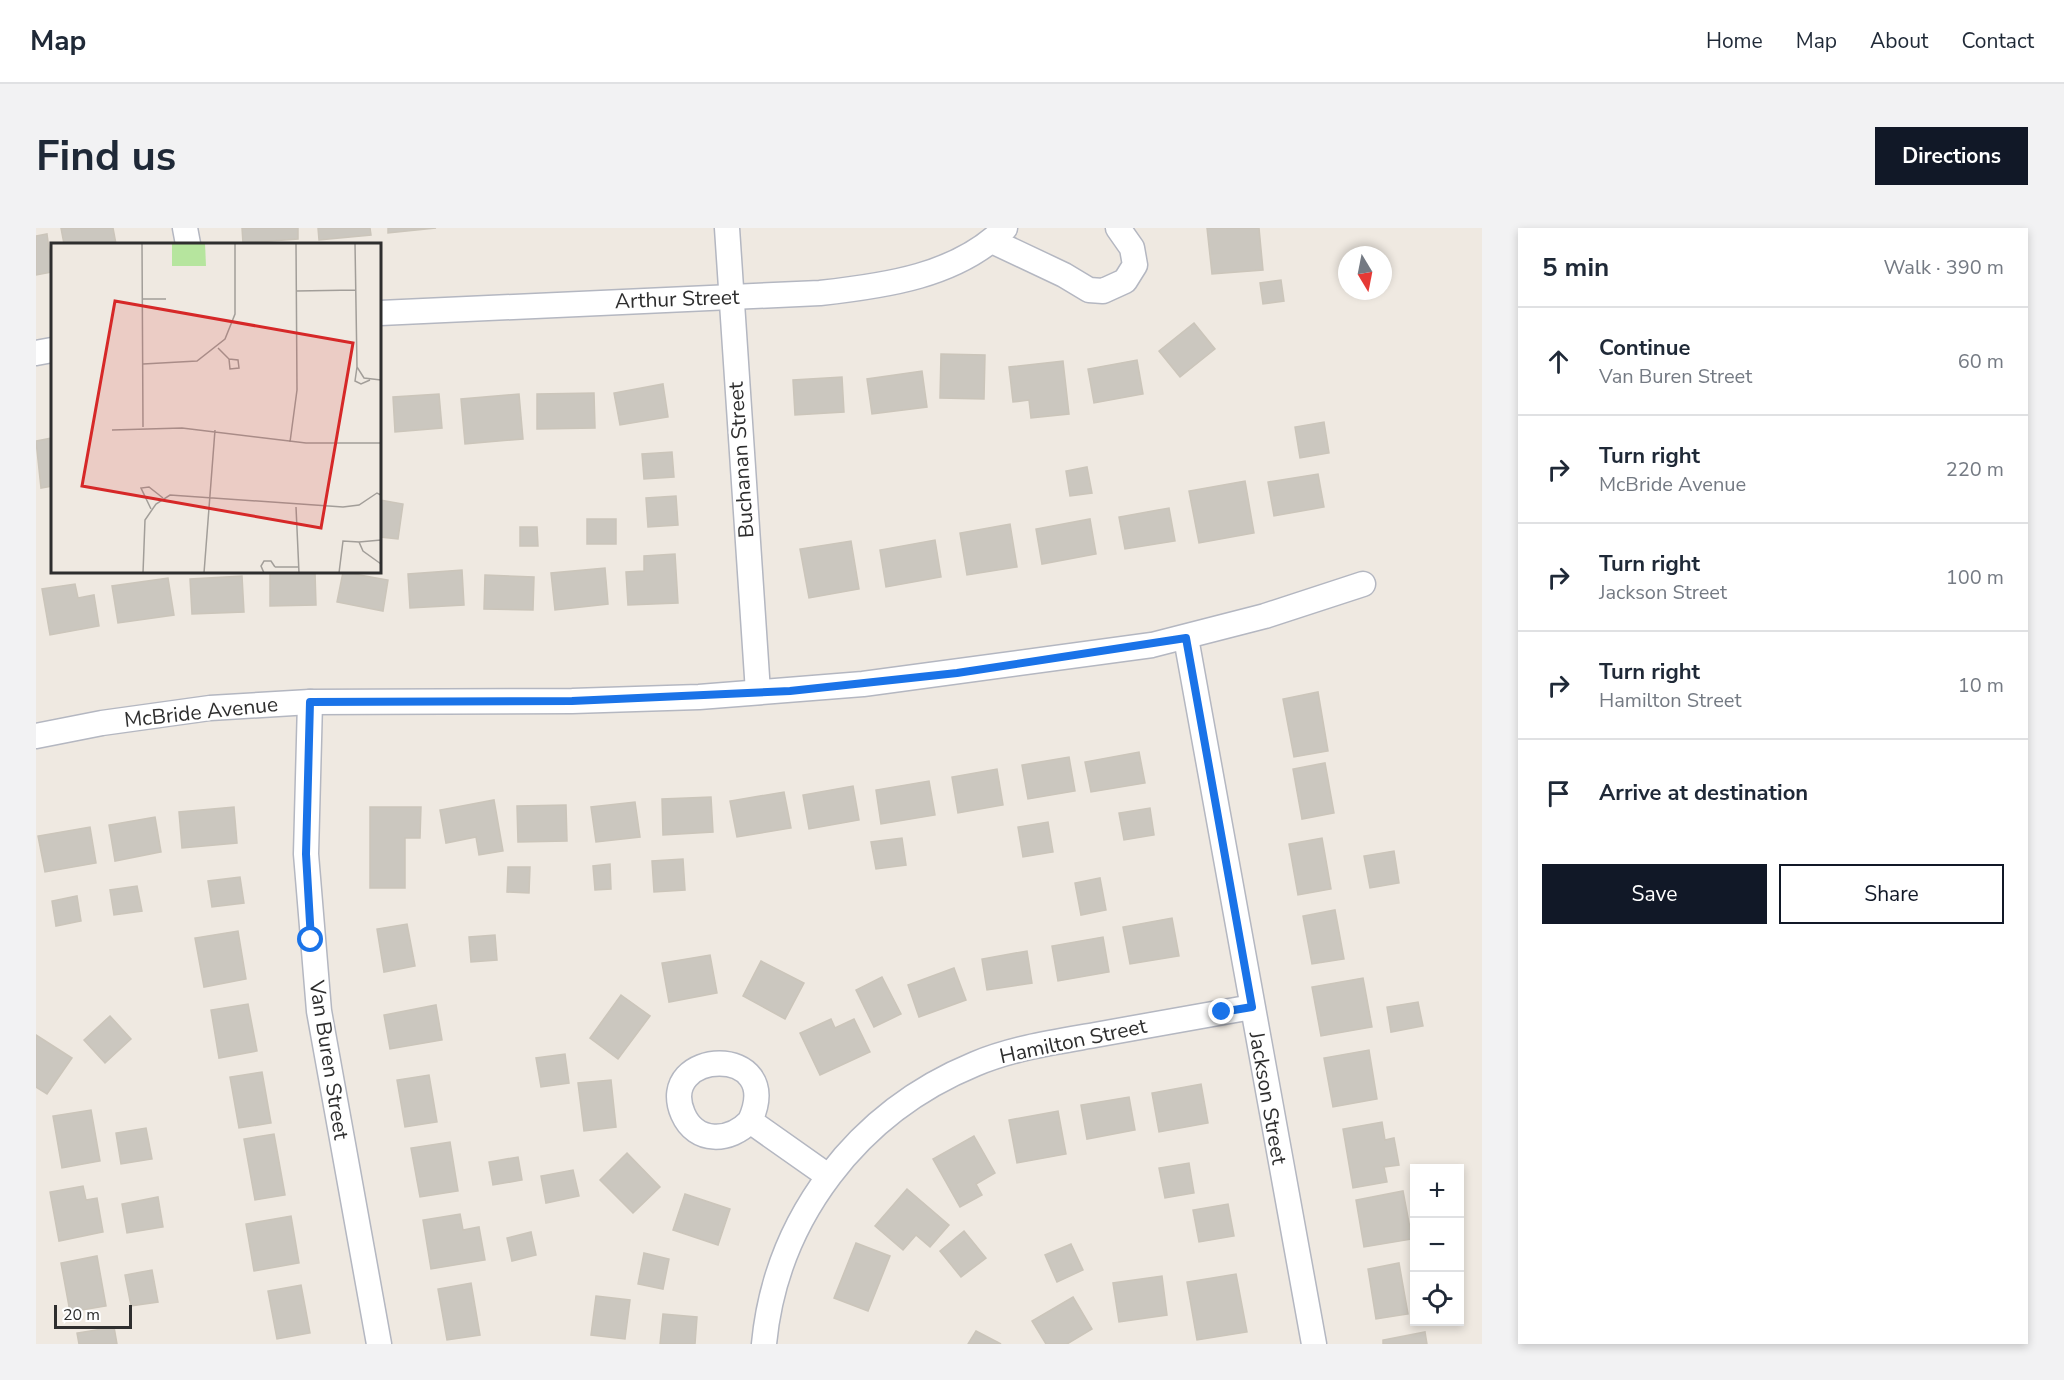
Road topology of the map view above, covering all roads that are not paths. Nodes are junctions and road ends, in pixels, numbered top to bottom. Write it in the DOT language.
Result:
graph roads {
  1 [pos="185,228"];
  2 [pos="727,228"];
  3 [pos="1118,228"];
  4 [pos="998,235"];
  5 [pos="188,243"];
  6 [pos="730,297"];
  7 [pos="381,312"];
  8 [pos="51,350"];
  9 [pos="36,353"];
  10 [pos="1363,584"];
  11 [pos="1186,638"];
  12 [pos="758,692"];
  13 [pos="310,702"];
  14 [pos="36,736"];
  15 [pos="1252,1007"];
  16 [pos="750,1121"];
  17 [pos="828,1176"];
  18 [pos="379,1344"];
  19 [pos="764,1344"];
  20 [pos="1314,1344"];
  1 -- 5 [label="street"];
  2 -- 6 [label="street, Buchanan Street"];
  3 -- 4 [label="street"];
  4 -- 6 [label="street, Arthur Street"];
  6 -- 7 [label="street, Arthur Street"];
  6 -- 12 [label="street, Buchanan Street"];
  8 -- 9 [label="street"];
  10 -- 11 [label="street, McBride Avenue"];
  11 -- 12 [label="street, McBride Avenue"];
  11 -- 15 [label="street, Jackson Street"];
  12 -- 13 [label="street, McBride Avenue"];
  13 -- 14 [label="street, McBride Avenue"];
  13 -- 18 [label="street, Van Buren Street"];
  15 -- 17 [label="street, Hamilton Street"];
  15 -- 20 [label="street, Jackson Street"];
  16 -- 17 [label="street"];
  17 -- 19 [label="street, Hamilton Street"];
}
